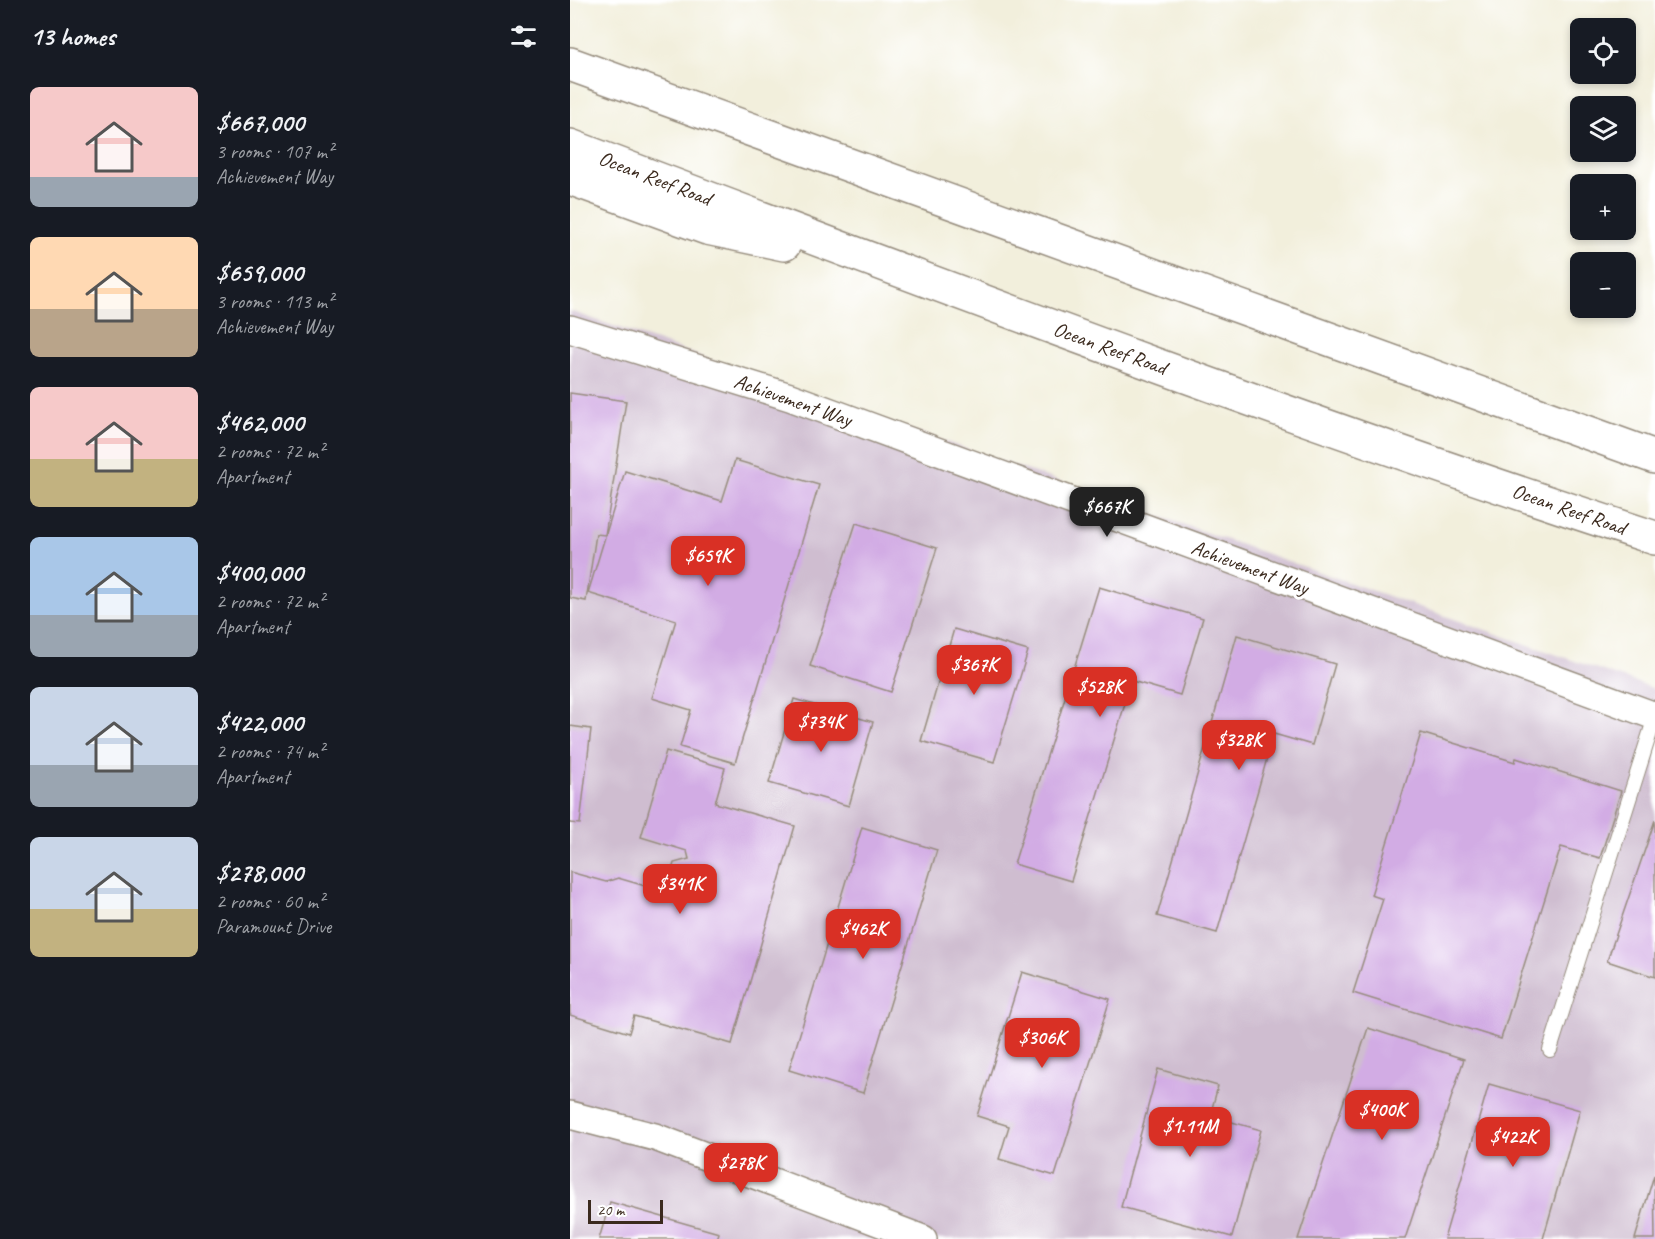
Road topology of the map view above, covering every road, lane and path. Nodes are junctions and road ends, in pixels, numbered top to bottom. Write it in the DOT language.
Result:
graph roads {
  1 [pos="570,64"];
  2 [pos="570,146"];
  3 [pos="570,178"];
  4 [pos="883,265"];
  5 [pos="570,329"];
  6 [pos="1655,457"];
  7 [pos="1655,538"];
  8 [pos="1655,716"];
  9 [pos="1550,1050"];
  10 [pos="570,1115"];
  11 [pos="923,1239"];
  1 -- 6 [label="main road"];
  2 -- 4 [label="main road, Ocean Reef Road"];
  3 -- 4 [label="main road"];
  4 -- 7 [label="main road, Ocean Reef Road"];
  5 -- 8 [label="street, Achievement Way"];
  8 -- 9 [label="lane"];
  10 -- 11 [label="street"];
}
